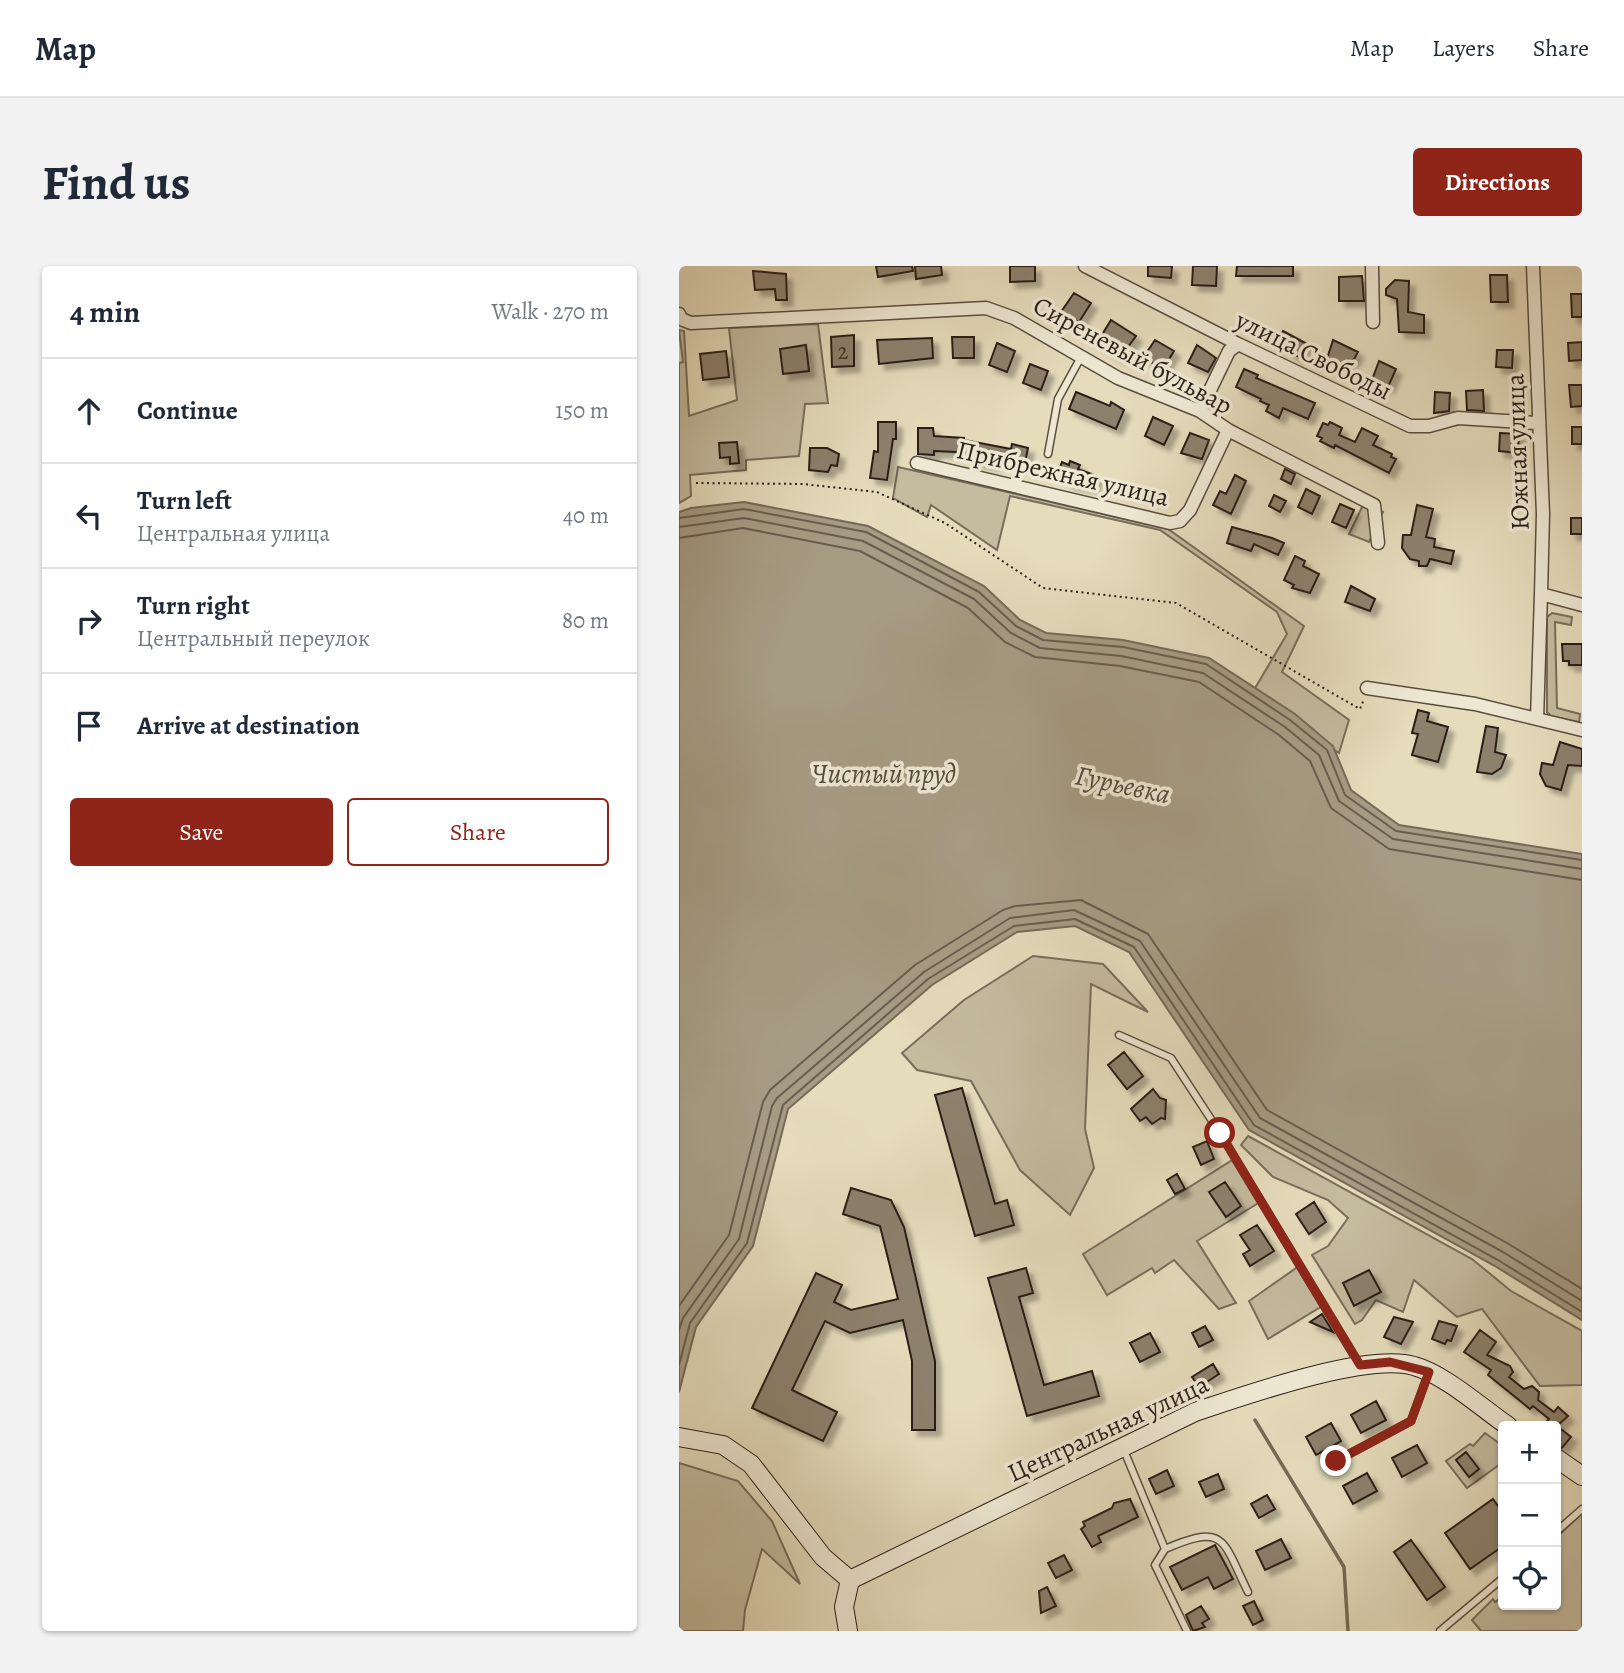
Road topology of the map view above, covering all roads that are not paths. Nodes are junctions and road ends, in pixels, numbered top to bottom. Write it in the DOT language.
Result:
graph roads {
  1 [pos="1085,266"];
  2 [pos="1372,266"];
  3 [pos="1533,266"];
  4 [pos="679,314"];
  5 [pos="1373,322"];
  6 [pos="1237,344"];
  7 [pos="1081,357"];
  8 [pos="1200,411"];
  9 [pos="1537,423"];
  10 [pos="1228,430"];
  11 [pos="1048,454"];
  12 [pos="917,463"];
  13 [pos="1378,543"];
  14 [pos="1541,594"];
  15 [pos="1582,605"];
  16 [pos="1367,688"];
  17 [pos="1537,719"];
  18 [pos="1582,730"];
  19 [pos="1119,1035"];
  20 [pos="1360,1365"];
  21 [pos="1429,1372"];
  22 [pos="1501,1421"];
  23 [pos="679,1437"];
  24 [pos="1123,1446"];
  25 [pos="1336,1461"];
  26 [pos="1561,1461"];
  27 [pos="1582,1476"];
  28 [pos="1582,1509"];
  29 [pos="1561,1528"];
  30 [pos="1165,1549"];
  31 [pos="849,1580"];
  32 [pos="1498,1582"];
  33 [pos="1248,1592"];
  34 [pos="848,1631"];
  35 [pos="1187,1631"];
  36 [pos="1440,1631"];
  1 -- 6 [label="street, улица Свободы"];
  2 -- 5 [label="street"];
  3 -- 9 [label="street, Южная улица"];
  4 -- 7 [label="street, Сиреневый бульвар"];
  6 -- 8 [label="street"];
  6 -- 9 [label="street, улица Свободы"];
  7 -- 8 [label="street, Сиреневый бульвар"];
  7 -- 11 [label="lane"];
  8 -- 10 [label="street, Сиреневый бульвар"];
  9 -- 14 [label="street, Южная улица"];
  10 -- 12 [label="street, Прибрежная улица"];
  10 -- 13 [label="street, Сиреневый бульвар"];
  14 -- 15 [label="street"];
  14 -- 17 [label="street, Южная улица"];
  16 -- 17 [label="street"];
  17 -- 18 [label="street"];
  19 -- 20 [label="lane"];
  20 -- 21 [label="main road, Центральная улица"];
  20 -- 24 [label="main road, Центральная улица"];
  21 -- 22 [label="main road, Центральная улица"];
  21 -- 25 [label="lane"];
  23 -- 31 [label="main road"];
  24 -- 30 [label="lane"];
  24 -- 31 [label="main road, Центральная улица"];
  26 -- 27 [label="main road"];
  28 -- 29 [label="lane"];
  30 -- 33 [label="lane"];
  30 -- 35 [label="lane"];
  31 -- 34 [label="main road"];
  32 -- 36 [label="lane"];
}
